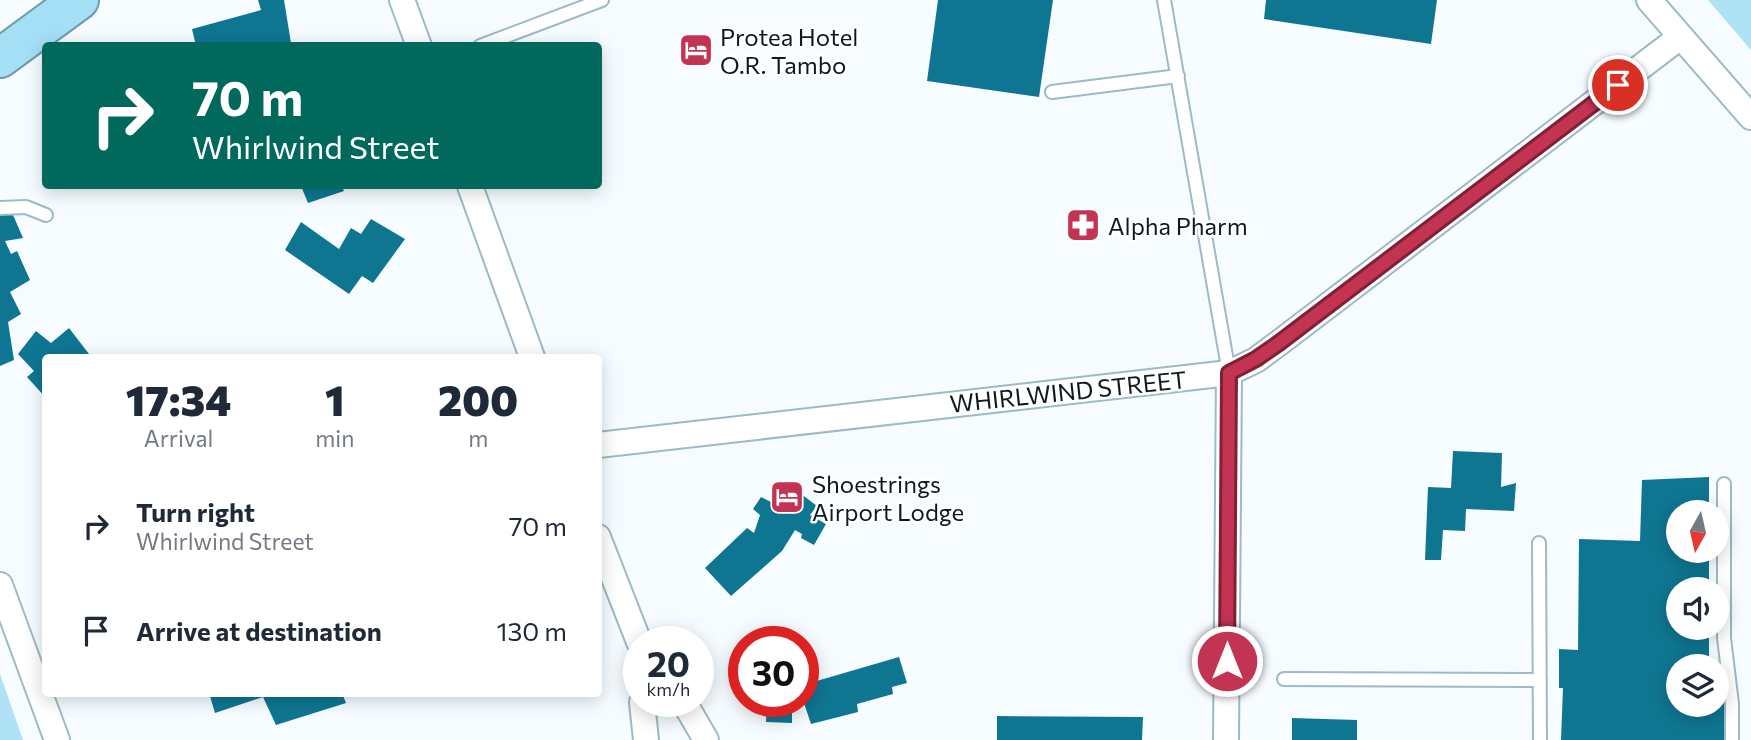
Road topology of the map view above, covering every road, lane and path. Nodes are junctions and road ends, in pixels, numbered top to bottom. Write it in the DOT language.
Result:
graph roads {
  1 [pos="79,0"];
  2 [pos="402,0"];
  3 [pos="602,0"];
  4 [pos="1164,0"];
  5 [pos="1648,0"];
  6 [pos="1680,37"];
  7 [pos="418,42"];
  8 [pos="491,42"];
  9 [pos="0,58"];
  10 [pos="1178,76"];
  11 [pos="1052,92"];
  12 [pos="1751,117"];
  13 [pos="471,189"];
  14 [pos="0,208"];
  15 [pos="46,215"];
  16 [pos="531,354"];
  17 [pos="1229,373"];
  18 [pos="602,445"];
  19 [pos="1724,484"];
  20 [pos="1539,543"];
  21 [pos="602,547"];
  22 [pos="0,585"];
  23 [pos="633,626"];
  24 [pos="1284,679"];
  25 [pos="1540,680"];
  26 [pos="644,717"];
  27 [pos="693,717"];
  28 [pos="57,740"];
  29 [pos="646,740"];
  30 [pos="706,740"];
  31 [pos="1226,740"];
  32 [pos="1540,740"];
  33 [pos="1732,740"];
  1 -- 9 [label="highway"];
  2 -- 7 [label="street"];
  3 -- 8 [label="lane"];
  4 -- 10 [label="lane"];
  5 -- 6 [label="street"];
  6 -- 12 [label="street"];
  6 -- 17 [label="street, WHIRLWIND STREET"];
  10 -- 11 [label="lane"];
  10 -- 17 [label="lane"];
  13 -- 16 [label="street"];
  14 -- 15 [label="lane"];
  17 -- 18 [label="street, WHIRLWIND STREET"];
  17 -- 31 [label="street"];
  19 -- 33 [label="lane"];
  20 -- 25 [label="lane"];
  21 -- 23 [label="street"];
  22 -- 28 [label="street"];
  24 -- 25 [label="lane"];
  25 -- 32 [label="lane"];
  26 -- 29 [label="street"];
  27 -- 30 [label="street"];
}
